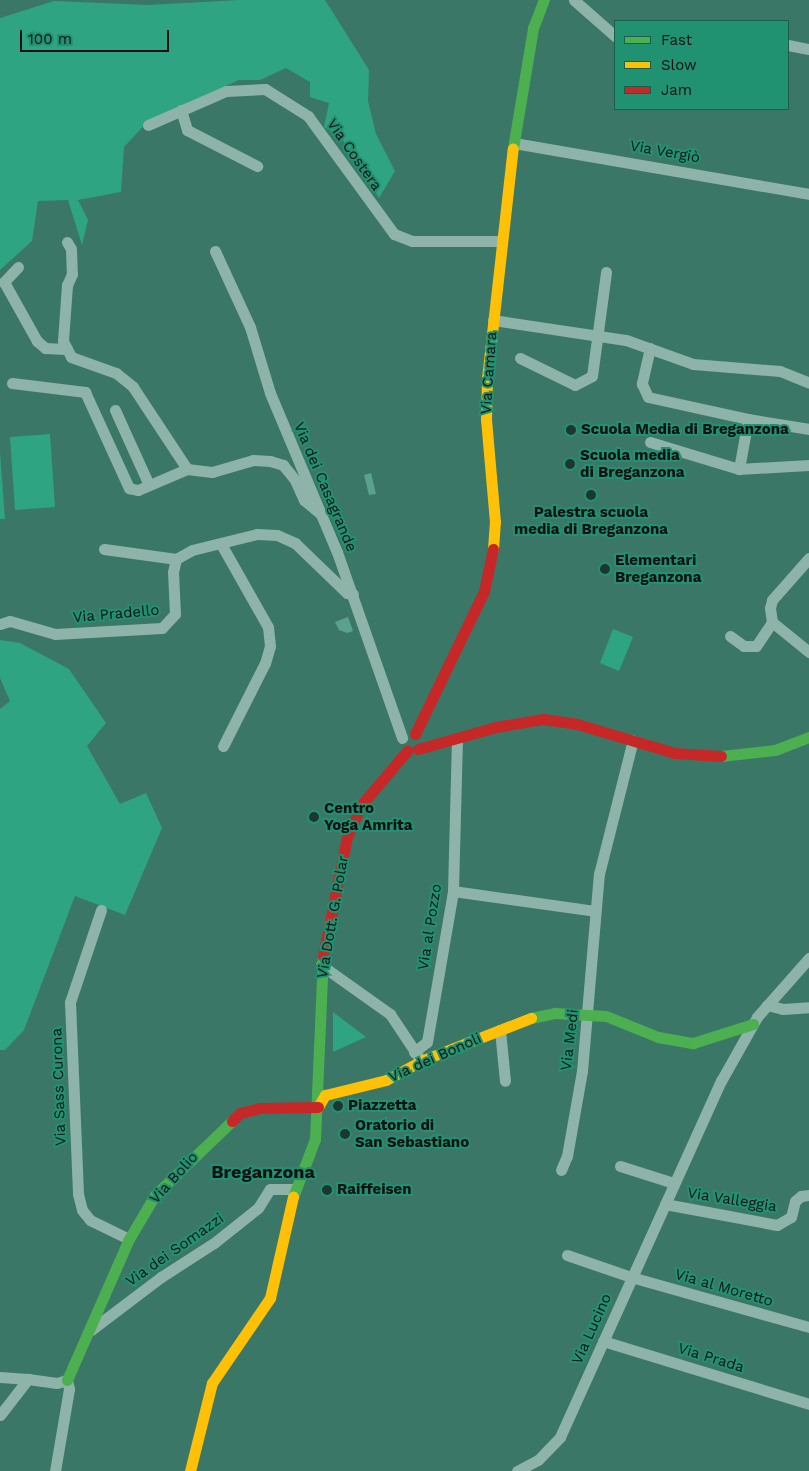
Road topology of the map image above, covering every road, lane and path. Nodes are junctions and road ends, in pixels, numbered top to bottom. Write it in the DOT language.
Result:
graph roads {
  1 [pos="544,0"];
  2 [pos="574,0"];
  3 [pos="614,35"];
  4 [pos="789,45"];
  5 [pos="809,49"];
  6 [pos="181,110"];
  7 [pos="148,125"];
  8 [pos="514,143"];
  9 [pos="257,166"];
  10 [pos="809,194"];
  11 [pos="502,241"];
  12 [pos="67,242"];
  13 [pos="215,251"];
  14 [pos="18,267"];
  15 [pos="606,272"];
  16 [pos="2,283"];
  17 [pos="493,320"];
  18 [pos="598,337"];
  19 [pos="650,348"];
  20 [pos="65,349"];
  21 [pos="520,358"];
  22 [pos="12,383"];
  23 [pos="809,383"];
  24 [pos="115,410"];
  25 [pos="748,419"];
  26 [pos="809,429"];
  27 [pos="650,442"];
  28 [pos="809,465"];
  29 [pos="739,469"];
  30 [pos="187,470"];
  31 [pos="149,485"];
  32 [pos="323,516"];
  33 [pos="221,544"];
  34 [pos="104,549"];
  35 [pos="809,558"];
  36 [pos="176,559"];
  37 [pos="353,594"];
  38 [pos="772,622"];
  39 [pos="0,624"];
  40 [pos="730,636"];
  41 [pos="809,652"];
  42 [pos="415,734"];
  43 [pos="809,737"];
  44 [pos="402,738"];
  45 [pos="457,740"];
  46 [pos="634,740"];
  47 [pos="223,746"];
  48 [pos="412,750"];
  49 [pos="453,891"];
  50 [pos="101,910"];
  51 [pos="595,911"];
  52 [pos="809,958"];
  53 [pos="321,965"];
  54 [pos="767,1005"];
  55 [pos="809,1007"];
  56 [pos="589,1014"];
  57 [pos="753,1024"];
  58 [pos="500,1030"];
  59 [pos="414,1052"];
  60 [pos="423,1060"];
  61 [pos="505,1081"];
  62 [pos="318,1107"];
  63 [pos="620,1166"];
  64 [pos="561,1170"];
  65 [pos="674,1183"];
  66 [pos="295,1190"];
  67 [pos="809,1195"];
  68 [pos="665,1204"];
  69 [pos="129,1239"];
  70 [pos="567,1255"];
  71 [pos="631,1277"];
  72 [pos="809,1327"];
  73 [pos="90,1330"];
  74 [pos="604,1341"];
  75 [pos="0,1377"];
  76 [pos="28,1379"];
  77 [pos="66,1380"];
  78 [pos="809,1404"];
  79 [pos="0,1415"];
  80 [pos="55,1471"];
  81 [pos="190,1471"];
  82 [pos="517,1471"];
  1 -- 8 [label="street, Via Camara"];
  2 -- 3 [label="street"];
  4 -- 5 [label="street"];
  6 -- 7 [label="street, Via Costera"];
  6 -- 9 [label="street"];
  6 -- 11 [label="street, Via Costera"];
  8 -- 10 [label="street, Via Vergiò"];
  8 -- 11 [label="street, Via Camara"];
  11 -- 17 [label="street, Via Camara"];
  12 -- 20 [label="street"];
  13 -- 32 [label="street, Via dei Casagrande"];
  14 -- 16 [label="street"];
  15 -- 18 [label="street"];
  16 -- 20 [label="street"];
  17 -- 18 [label="street"];
  17 -- 42 [label="street, Via Camara"];
  18 -- 19 [label="street"];
  18 -- 21 [label="street"];
  19 -- 23 [label="street"];
  19 -- 25 [label="street"];
  20 -- 30 [label="street"];
  22 -- 31 [label="street"];
  24 -- 31 [label="street"];
  25 -- 26 [label="street"];
  25 -- 29 [label="street"];
  27 -- 29 [label="street"];
  28 -- 29 [label="street"];
  30 -- 31 [label="street"];
  30 -- 32 [label="street"];
  32 -- 37 [label="street, Via dei Casagrande"];
  33 -- 36 [label="street"];
  33 -- 37 [label="street"];
  33 -- 47 [label="street"];
  34 -- 36 [label="street"];
  35 -- 38 [label="street"];
  36 -- 39 [label="street, Via Pradello"];
  37 -- 44 [label="street, Via dei Casagrande"];
  38 -- 40 [label="street"];
  38 -- 41 [label="street"];
  42 -- 44 [label="street"];
  42 -- 48 [label="street"];
  43 -- 46 [label="street"];
  44 -- 48 [label="street"];
  45 -- 46 [label="street"];
  45 -- 48 [label="street"];
  45 -- 49 [label="street, Via al Pozzo"];
  46 -- 51 [label="street, Via Medi"];
  48 -- 53 [label="street, Via Dott. G. Polar"];
  49 -- 51 [label="street"];
  49 -- 59 [label="street, Via al Pozzo"];
  50 -- 69 [label="street, Via Sass Curona"];
  51 -- 56 [label="street, Via Medi"];
  52 -- 54 [label="street, Via Lucino"];
  53 -- 59 [label="street"];
  53 -- 62 [label="street, Via Dott. G. Polar"];
  54 -- 55 [label="street"];
  54 -- 57 [label="street, Via Lucino"];
  56 -- 57 [label="street, Via dei Bonoli"];
  56 -- 58 [label="street, Via dei Bonoli"];
  56 -- 64 [label="street, Via Medi"];
  57 -- 65 [label="street, Via Lucino"];
  58 -- 60 [label="street, Via dei Bonoli"];
  58 -- 61 [label="street, Via dei Bonoli"];
  59 -- 60 [label="street"];
  60 -- 62 [label="street, Via dei Bonoli"];
  62 -- 66 [label="street, Via Dott. G. Polar"];
  62 -- 69 [label="street, Via Bolio"];
  63 -- 65 [label="street"];
  65 -- 68 [label="street, Via Lucino"];
  66 -- 73 [label="street, Via dei Somazzi"];
  66 -- 81 [label="street, Via Dott. G. Polar"];
  67 -- 68 [label="street, Via Valleggia"];
  68 -- 71 [label="street, Via Lucino"];
  69 -- 73 [label="street, Via Bolio"];
  70 -- 71 [label="street, Via al Moretto"];
  71 -- 72 [label="street, Via al Moretto"];
  71 -- 74 [label="street, Via Lucino"];
  73 -- 77 [label="street, Via Bolio"];
  74 -- 78 [label="street, Via Prada"];
  74 -- 82 [label="street, Via Lucino"];
  75 -- 76 [label="street"];
  76 -- 77 [label="street"];
  76 -- 79 [label="street"];
  77 -- 80 [label="street"];
}
